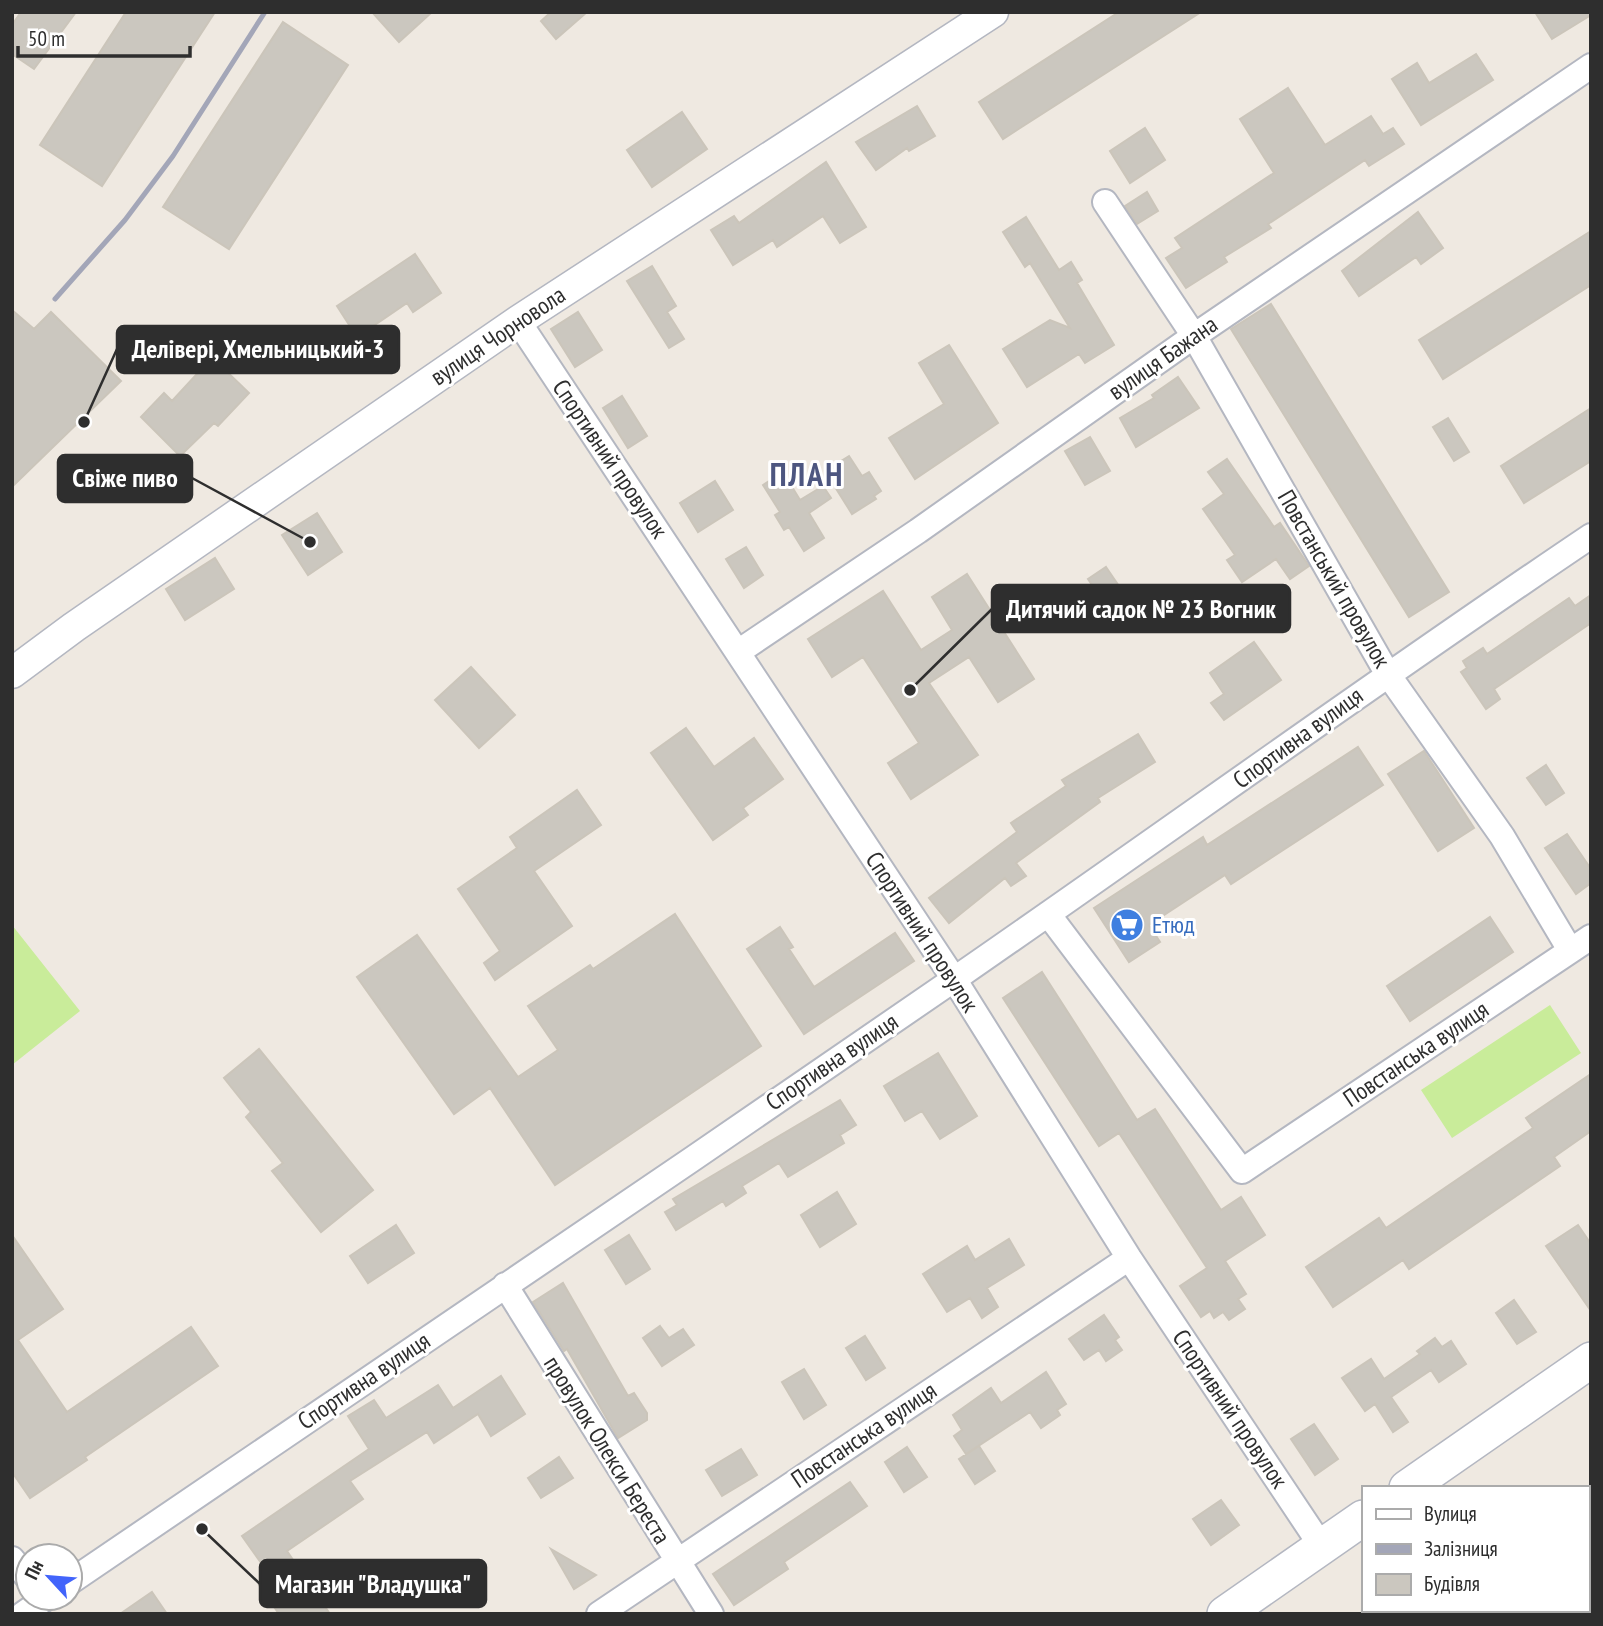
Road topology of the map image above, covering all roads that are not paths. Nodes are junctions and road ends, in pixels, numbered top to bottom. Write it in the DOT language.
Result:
graph roads {
  1 [pos="993,12"];
  2 [pos="1591,66"];
  3 [pos="1105,202"];
  4 [pos="518,321"];
  5 [pos="1194,336"];
  6 [pos="1591,537"];
  7 [pos="738,652"];
  8 [pos="12,673"];
  9 [pos="1387,673"];
  10 [pos="1048,914"];
  11 [pos="1591,937"];
  12 [pos="1570,950"];
  13 [pos="954,979"];
  14 [pos="1129,1258"];
  15 [pos="505,1285"];
  16 [pos="1591,1360"];
  17 [pos="1410,1486"];
  18 [pos="1362,1519"];
  19 [pos="1322,1546"];
  20 [pos="676,1561"];
  21 [pos="84,1572"];
  22 [pos="1237,1610"];
  23 [pos="599,1614"];
  24 [pos="710,1614"];
  1 -- 4 [label="street, вулиця Чорновола"];
  2 -- 5 [label="street, вулиця Бажана"];
  3 -- 5 [label="street, Повстанський провулок"];
  4 -- 7 [label="street, Спортивний провулок"];
  4 -- 8 [label="street, вулиця Чорновола"];
  5 -- 7 [label="street, вулиця Бажана"];
  5 -- 9 [label="street, Повстанський провулок"];
  6 -- 9 [label="street, Спортивна вулиця"];
  7 -- 13 [label="street, Спортивний провулок"];
  9 -- 10 [label="street, Спортивна вулиця"];
  9 -- 12 [label="street, Повстанський провулок"];
  10 -- 12 [label="street, Повстанська вулиця"];
  10 -- 13 [label="street, Спортивна вулиця"];
  11 -- 12 [label="street, Повстанська вулиця"];
  13 -- 14 [label="street, Спортивний провулок"];
  13 -- 15 [label="street, Спортивна вулиця"];
  14 -- 19 [label="street, Спортивний провулок"];
  14 -- 20 [label="street, Повстанська вулиця"];
  15 -- 20 [label="street, провулок Олекси Береста"];
  15 -- 21 [label="street, Спортивна вулиця"];
  16 -- 17 [label="main road"];
  18 -- 19 [label="main road"];
  19 -- 22 [label="main road"];
  20 -- 23 [label="street, Повстанська вулиця"];
  20 -- 24 [label="street, провулок Олекси Береста"];
}
